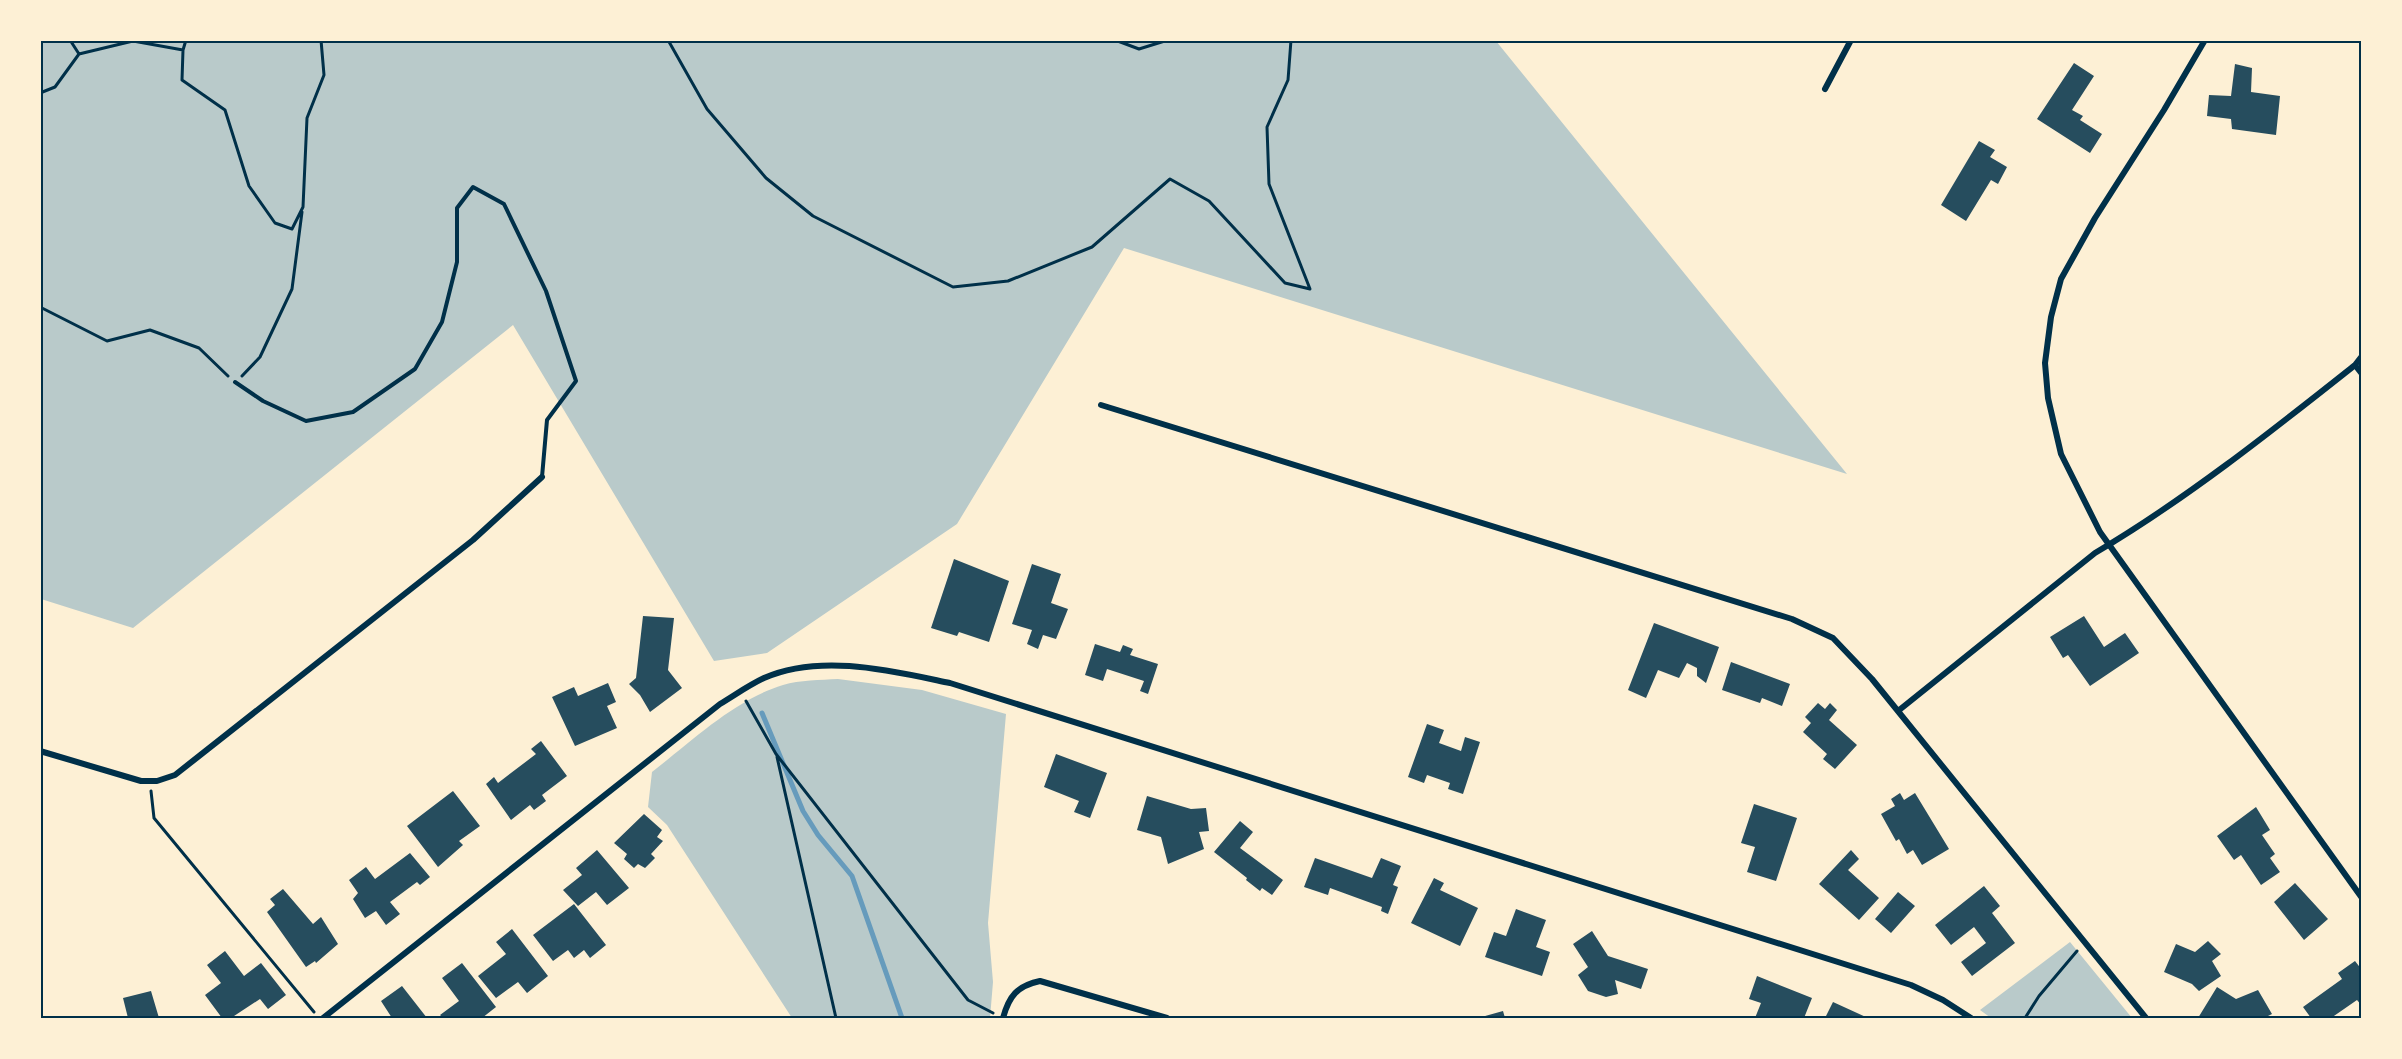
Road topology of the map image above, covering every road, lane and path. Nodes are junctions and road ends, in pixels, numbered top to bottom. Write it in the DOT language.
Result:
graph roads {
  1 [pos="70,40"];
  2 [pos="186,40"];
  3 [pos="321,40"];
  4 [pos="668,40"];
  5 [pos="1114,40"];
  6 [pos="1168,40"];
  7 [pos="1291,40"];
  8 [pos="1851,40"];
  9 [pos="2205,40"];
  10 [pos="183,50"];
  11 [pos="79,54"];
  12 [pos="1825,89"];
  13 [pos="40,93"];
  14 [pos="303,207"];
  15 [pos="40,307"];
  16 [pos="2361,356"];
  17 [pos="2355,365"];
  18 [pos="2361,374"];
  19 [pos="235,382"];
  20 [pos="1101,405"];
  21 [pos="542,477"];
  22 [pos="2109,545"];
  23 [pos="740,692"];
  24 [pos="1898,711"];
  25 [pos="40,751"];
  26 [pos="776,754"];
  27 [pos="150,782"];
  28 [pos="2361,898"];
  29 [pos="2085,942"];
  30 [pos="321,1018"];
  31 [pos="836,1018"];
  32 [pos="1003,1018"];
  33 [pos="1167,1018"];
  34 [pos="1971,1018"];
  35 [pos="2025,1018"];
  36 [pos="2146,1018"];
  1 -- 11 [label="path"];
  2 -- 10 [label="path"];
  3 -- 14 [label="path"];
  4 -- 7 [label="path"];
  5 -- 6 [label="path"];
  8 -- 12 [label="street"];
  9 -- 22 [label="street"];
  10 -- 11 [label="path"];
  10 -- 14 [label="path"];
  11 -- 13 [label="path"];
  14 -- 19 [label="path"];
  15 -- 19 [label="path"];
  16 -- 17 [label="street"];
  17 -- 18 [label="street"];
  17 -- 22 [label="street"];
  19 -- 21 [label="lane"];
  20 -- 24 [label="street"];
  21 -- 27 [label="street"];
  22 -- 24 [label="street"];
  22 -- 28 [label="street"];
  23 -- 26 [label="path"];
  23 -- 30 [label="street"];
  23 -- 34 [label="street"];
  24 -- 29 [label="street"];
  25 -- 27 [label="street"];
  26 -- 31 [label="path"];
  26 -- 32 [label="path"];
  27 -- 30 [label="path"];
  29 -- 35 [label="path"];
  29 -- 36 [label="street"];
  32 -- 33 [label="street"];
}
